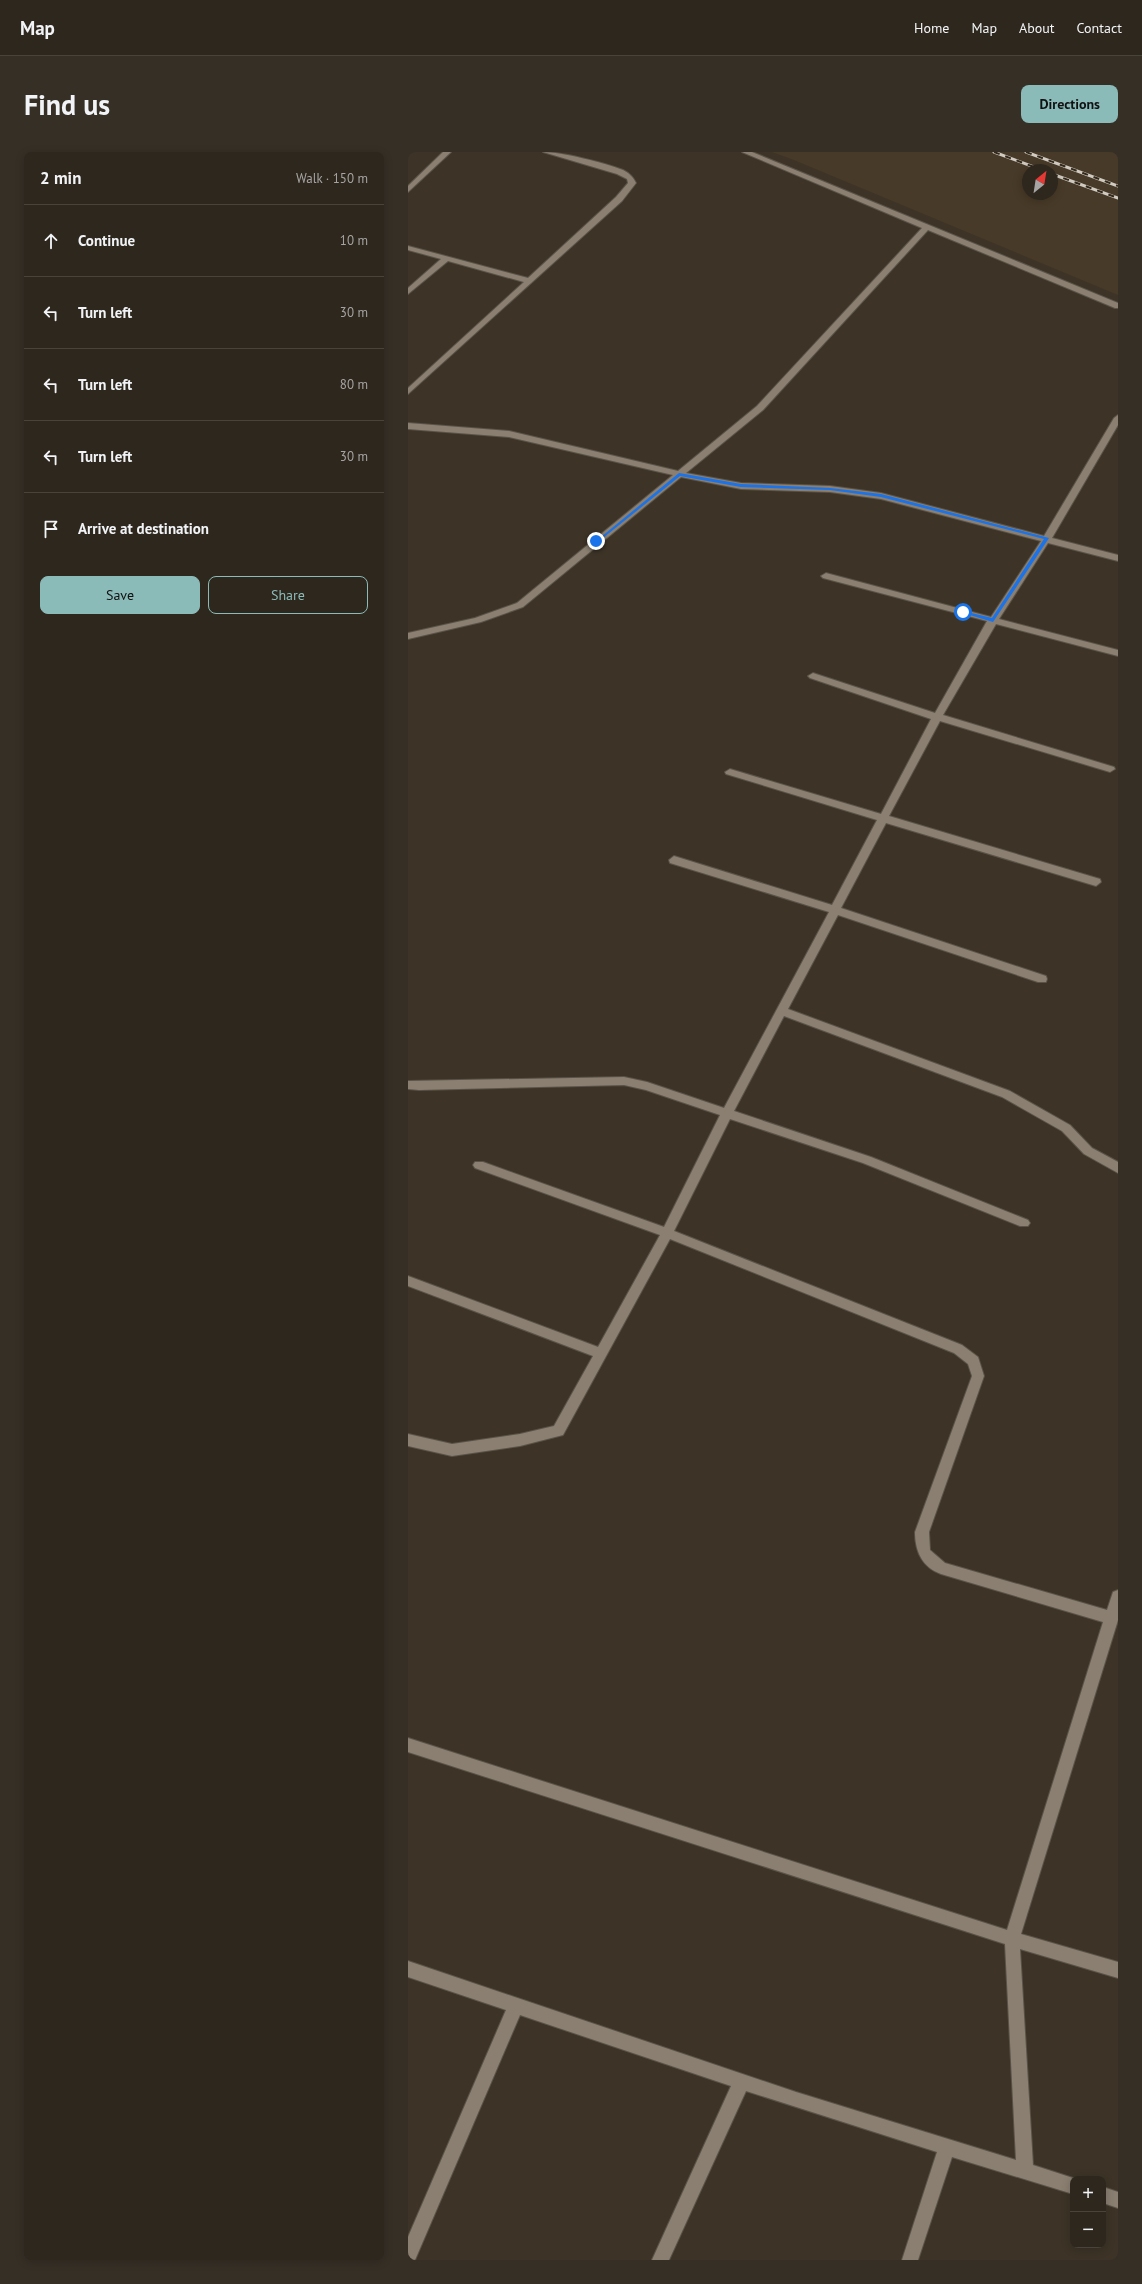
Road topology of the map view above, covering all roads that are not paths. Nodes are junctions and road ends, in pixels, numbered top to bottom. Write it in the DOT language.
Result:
graph roads {
  1 [pos="448,152"];
  2 [pos="547,152"];
  3 [pos="746,152"];
  4 [pos="408,190"];
  5 [pos="928,226"];
  6 [pos="408,248"];
  7 [pos="446,259"];
  8 [pos="528,281"];
  9 [pos="408,292"];
  10 [pos="1118,306"];
  11 [pos="408,392"];
  12 [pos="1118,418"];
  13 [pos="408,426"];
  14 [pos="679,474"];
  15 [pos="1047,538"];
  16 [pos="1118,558"];
  17 [pos="826,576"];
  18 [pos="993,620"];
  19 [pos="408,636"];
  20 [pos="1118,653"];
  21 [pos="813,676"];
  22 [pos="937,716"];
  23 [pos="1110,768"];
  24 [pos="730,772"];
  25 [pos="883,819"];
  26 [pos="674,860"];
  27 [pos="1096,882"];
  28 [pos="835,910"];
  29 [pos="1042,979"];
  30 [pos="781,1012"];
  31 [pos="408,1085"];
  32 [pos="728,1111"];
  33 [pos="479,1165"];
  34 [pos="1118,1168"];
  35 [pos="1024,1223"];
  36 [pos="667,1233"];
  37 [pos="408,1281"];
  38 [pos="602,1354"];
  39 [pos="408,1440"];
  40 [pos="1118,1596"];
  41 [pos="1112,1618"];
  42 [pos="408,1745"];
  43 [pos="1012,1940"];
  44 [pos="408,1969"];
  45 [pos="1118,1970"];
  46 [pos="516,2006"];
  47 [pos="742,2081"];
  48 [pos="947,2147"];
  49 [pos="1025,2171"];
  50 [pos="1070,2185"];
  51 [pos="1106,2196"];
  52 [pos="1118,2200"];
  53 [pos="408,2258"];
  54 [pos="660,2260"];
  55 [pos="910,2260"];
  1 -- 4 [label="street"];
  2 -- 8 [label="street"];
  3 -- 5 [label="street"];
  5 -- 10 [label="street"];
  5 -- 14 [label="street"];
  6 -- 7 [label="street"];
  7 -- 8 [label="street"];
  7 -- 9 [label="street"];
  8 -- 11 [label="street"];
  12 -- 15 [label="street"];
  13 -- 14 [label="street"];
  14 -- 15 [label="street"];
  14 -- 19 [label="street"];
  15 -- 16 [label="street"];
  15 -- 18 [label="street"];
  17 -- 18 [label="street"];
  18 -- 20 [label="street"];
  18 -- 22 [label="street"];
  21 -- 22 [label="street"];
  22 -- 23 [label="street"];
  22 -- 25 [label="street"];
  24 -- 25 [label="street"];
  25 -- 27 [label="street"];
  25 -- 28 [label="street"];
  26 -- 28 [label="street"];
  28 -- 29 [label="street"];
  28 -- 30 [label="street"];
  30 -- 32 [label="street"];
  30 -- 34 [label="street"];
  31 -- 32 [label="street"];
  32 -- 35 [label="street"];
  32 -- 36 [label="street"];
  33 -- 36 [label="street"];
  36 -- 38 [label="street"];
  36 -- 41 [label="street"];
  37 -- 38 [label="street"];
  38 -- 39 [label="street"];
  40 -- 41 [label="street"];
  41 -- 43 [label="street"];
  42 -- 43 [label="street"];
  43 -- 45 [label="street"];
  43 -- 49 [label="street"];
  44 -- 46 [label="street"];
  46 -- 47 [label="street"];
  46 -- 53 [label="street"];
  47 -- 48 [label="street"];
  47 -- 54 [label="street"];
  48 -- 49 [label="street"];
  48 -- 55 [label="street"];
  49 -- 50 [label="street"];
  51 -- 52 [label="street"];
}
